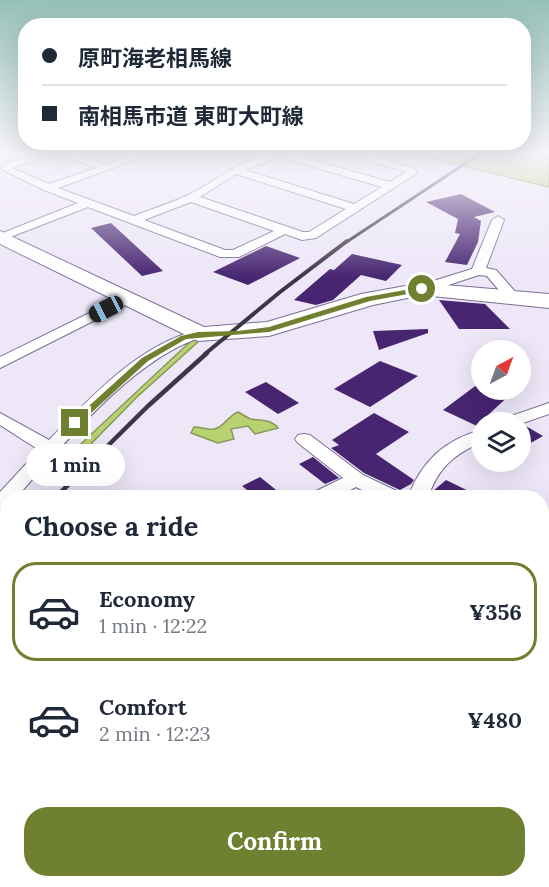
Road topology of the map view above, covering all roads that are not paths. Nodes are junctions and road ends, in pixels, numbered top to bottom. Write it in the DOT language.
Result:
graph roads {
  1 [pos="65,194"];
  2 [pos="197,194"];
  3 [pos="313,194"];
  4 [pos="378,194"];
  5 [pos="191,198"];
  6 [pos="88,203"];
  7 [pos="356,208"];
  8 [pos="134,220"];
  9 [pos="498,220"];
  10 [pos="285,230"];
  11 [pos="1,237"];
  12 [pos="478,271"];
  13 [pos="422,289"];
  14 [pos="128,298"];
  15 [pos="514,299"];
  16 [pos="549,301"];
  17 [pos="198,334"];
  18 [pos="0,363"];
  19 [pos="549,408"];
  20 [pos="531,415"];
  21 [pos="0,418"];
  22 [pos="304,439"];
  23 [pos="471,440"];
  24 [pos="49,448"];
  25 [pos="356,479"];
  26 [pos="12,490"];
  27 [pos="335,490"];
  28 [pos="378,490"];
  29 [pos="421,490"];
  1 -- 6 [label="street"];
  2 -- 5 [label="street"];
  3 -- 7 [label="street"];
  4 -- 7 [label="street"];
  5 -- 8 [label="street"];
  5 -- 10 [label="street"];
  6 -- 8 [label="street"];
  6 -- 11 [label="street"];
  7 -- 10 [label="street"];
  8 -- 10 [label="street"];
  9 -- 12 [label="street"];
  11 -- 14 [label="main road"];
  12 -- 13 [label="street"];
  12 -- 15 [label="street"];
  13 -- 15 [label="main road"];
  13 -- 17 [label="main road"];
  14 -- 17 [label="main road"];
  14 -- 18 [label="street"];
  15 -- 16 [label="main road"];
  17 -- 24 [label="street"];
  19 -- 20 [label="street"];
  21 -- 24 [label="street"];
  22 -- 25 [label="street"];
  23 -- 29 [label="street"];
  24 -- 26 [label="street"];
  25 -- 27 [label="street"];
  25 -- 28 [label="street"];
}
